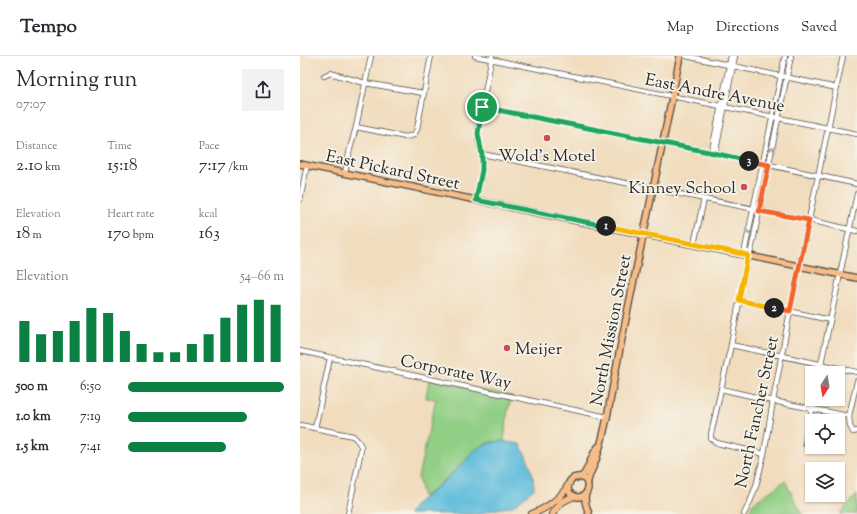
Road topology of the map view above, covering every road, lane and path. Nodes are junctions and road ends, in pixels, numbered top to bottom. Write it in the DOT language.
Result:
graph roads {
  1 [pos="371,56"];
  2 [pos="431,56"];
  3 [pos="475,56"];
  4 [pos="680,56"];
  5 [pos="686,56"];
  6 [pos="731,56"];
  7 [pos="735,56"];
  8 [pos="785,56"];
  9 [pos="791,56"];
  10 [pos="843,56"];
  11 [pos="492,58"];
  12 [pos="731,66"];
  13 [pos="324,76"];
  14 [pos="781,76"];
  15 [pos="787,77"];
  16 [pos="365,83"];
  17 [pos="837,88"];
  18 [pos="423,93"];
  19 [pos="672,97"];
  20 [pos="482,107"];
  21 [pos="723,107"];
  22 [pos="775,118"];
  23 [pos="356,127"];
  24 [pos="828,128"];
  25 [pos="857,134"];
  26 [pos="663,144"];
  27 [pos="714,153"];
  28 [pos="482,154"];
  29 [pos="300,164"];
  30 [pos="762,164"];
  31 [pos="307,165"];
  32 [pos="769,165"];
  33 [pos="345,173"];
  34 [pos="818,176"];
  35 [pos="857,184"];
  36 [pos="653,188"];
  37 [pos="857,194"];
  38 [pos="704,199"];
  39 [pos="300,200"];
  40 [pos="476,200"];
  41 [pos="753,209"];
  42 [pos="759,211"];
  43 [pos="809,220"];
  44 [pos="850,229"];
  45 [pos="857,231"];
  46 [pos="643,234"];
  47 [pos="694,244"];
  48 [pos="748,255"];
  49 [pos="800,266"];
  50 [pos="840,274"];
  51 [pos="857,278"];
  52 [pos="739,300"];
  53 [pos="790,311"];
  54 [pos="830,320"];
  55 [pos="731,345"];
  56 [pos="300,351"];
  57 [pos="782,356"];
  58 [pos="330,358"];
  59 [pos="821,364"];
  60 [pos="857,372"];
  61 [pos="857,381"];
  62 [pos="721,389"];
  63 [pos="773,401"];
  64 [pos="813,406"];
  65 [pos="812,409"];
  66 [pos="811,414"];
  67 [pos="849,416"];
  68 [pos="607,417"];
  69 [pos="300,425"];
  70 [pos="315,428"];
  71 [pos="855,431"];
  72 [pos="600,445"];
  73 [pos="764,454"];
  74 [pos="577,478"];
  75 [pos="569,484"];
  76 [pos="587,486"];
  77 [pos="586,492"];
  78 [pos="575,496"];
  79 [pos="348,514"];
  80 [pos="532,514"];
  81 [pos="552,514"];
  82 [pos="586,514"];
  83 [pos="589,514"];
  84 [pos="744,514"];
  1 -- 16 [label="street"];
  2 -- 18 [label="street"];
  3 -- 11 [label="street, East Andre Avenue"];
  4 -- 19 [label="main road, North Mission Street"];
  5 -- 12 [label="street"];
  6 -- 12 [label="street"];
  7 -- 12 [label="street"];
  8 -- 14 [label="street"];
  9 -- 15 [label="street"];
  10 -- 17 [label="street, North Fancher Street"];
  11 -- 19 [label="street, East Andre Avenue"];
  11 -- 20 [label="street"];
  12 -- 14 [label="street"];
  12 -- 21 [label="street"];
  13 -- 16 [label="street"];
  14 -- 15 [label="street"];
  14 -- 22 [label="street"];
  15 -- 17 [label="street"];
  15 -- 22 [label="street"];
  16 -- 18 [label="street"];
  16 -- 23 [label="street"];
  17 -- 24 [label="street, North Fancher Street"];
  18 -- 23 [label="street"];
  19 -- 21 [label="street, East Andre Avenue"];
  19 -- 26 [label="main road, North Mission Street"];
  20 -- 26 [label="street"];
  20 -- 28 [label="street"];
  21 -- 22 [label="street, East Andre Avenue"];
  21 -- 27 [label="street"];
  22 -- 24 [label="street, East Andre Avenue"];
  22 -- 30 [label="street"];
  32 -- 22 [label="street, one-way"];
  23 -- 33 [label="street"];
  24 -- 25 [label="street, East Andre Avenue"];
  24 -- 34 [label="street, North Fancher Street"];
  26 -- 27 [label="street"];
  26 -- 36 [label="main road, North Mission Street"];
  27 -- 30 [label="street"];
  28 -- 36 [label="street"];
  28 -- 40 [label="street"];
  29 -- 31 [label="main road, East Pickard Street"];
  30 -- 32 [label="street"];
  30 -- 41 [label="street"];
  31 -- 33 [label="main road, East Pickard Street"];
  31 -- 39 [label="street"];
  32 -- 34 [label="street"];
  32 -- 42 [label="street"];
  33 -- 40 [label="main road, East Pickard Street"];
  34 -- 35 [label="street"];
  34 -- 43 [label="street, North Fancher Street"];
  36 -- 38 [label="street"];
  36 -- 46 [label="main road, North Mission Street"];
  37 -- 44 [label="street"];
  38 -- 41 [label="street"];
  38 -- 47 [label="street"];
  40 -- 46 [label="main road, East Pickard Street"];
  41 -- 42 [label="street"];
  41 -- 48 [label="street, one-way"];
  42 -- 43 [label="street"];
  42 -- 48 [label="street"];
  43 -- 44 [label="street"];
  43 -- 49 [label="street, North Fancher Street"];
  44 -- 45 [label="street"];
  44 -- 50 [label="street"];
  46 -- 47 [label="main road, East Pickard Street"];
  46 -- 68 [label="main road, North Mission Street"];
  47 -- 48 [label="main road, East Pickard Street"];
  48 -- 49 [label="main road, East Pickard Street"];
  48 -- 52 [label="street"];
  49 -- 50 [label="main road, East Pickard Street"];
  49 -- 53 [label="street, North Fancher Street"];
  50 -- 51 [label="main road, East Pickard Street"];
  50 -- 54 [label="street"];
  52 -- 53 [label="street"];
  52 -- 55 [label="street"];
  53 -- 54 [label="street"];
  53 -- 57 [label="street, North Fancher Street"];
  54 -- 59 [label="street"];
  55 -- 57 [label="street"];
  55 -- 62 [label="street"];
  56 -- 58 [label="street, Corporate Way"];
  57 -- 59 [label="street"];
  57 -- 63 [label="street, North Fancher Street"];
  58 -- 68 [label="street, Corporate Way"];
  58 -- 70 [label="street"];
  59 -- 60 [label="street"];
  61 -- 67 [label="street"];
  62 -- 63 [label="street"];
  62 -- 73 [label="street"];
  63 -- 65 [label="street"];
  63 -- 73 [label="street, North Fancher Street"];
  64 -- 65 [label="street"];
  65 -- 66 [label="street"];
  65 -- 67 [label="street"];
  67 -- 71 [label="street"];
  68 -- 72 [label="main road, North Mission Street"];
  69 -- 70 [label="street"];
  70 -- 79 [label="street"];
  72 -- 74 [label="main road, North Mission Street"];
  72 -- 76 [label="main road, North Mission Street"];
  73 -- 84 [label="street, North Fancher Street"];
  74 -- 75 [label="main road, North Mission Street"];
  74 -- 76 [label="main road"];
  75 -- 78 [label="main road"];
  75 -- 80 [label="highway"];
  76 -- 77 [label="main road, North Mission Street"];
  77 -- 78 [label="main road"];
  77 -- 83 [label="main road, North Mission Street"];
  78 -- 81 [label="highway"];
  78 -- 82 [label="main road"];
}
